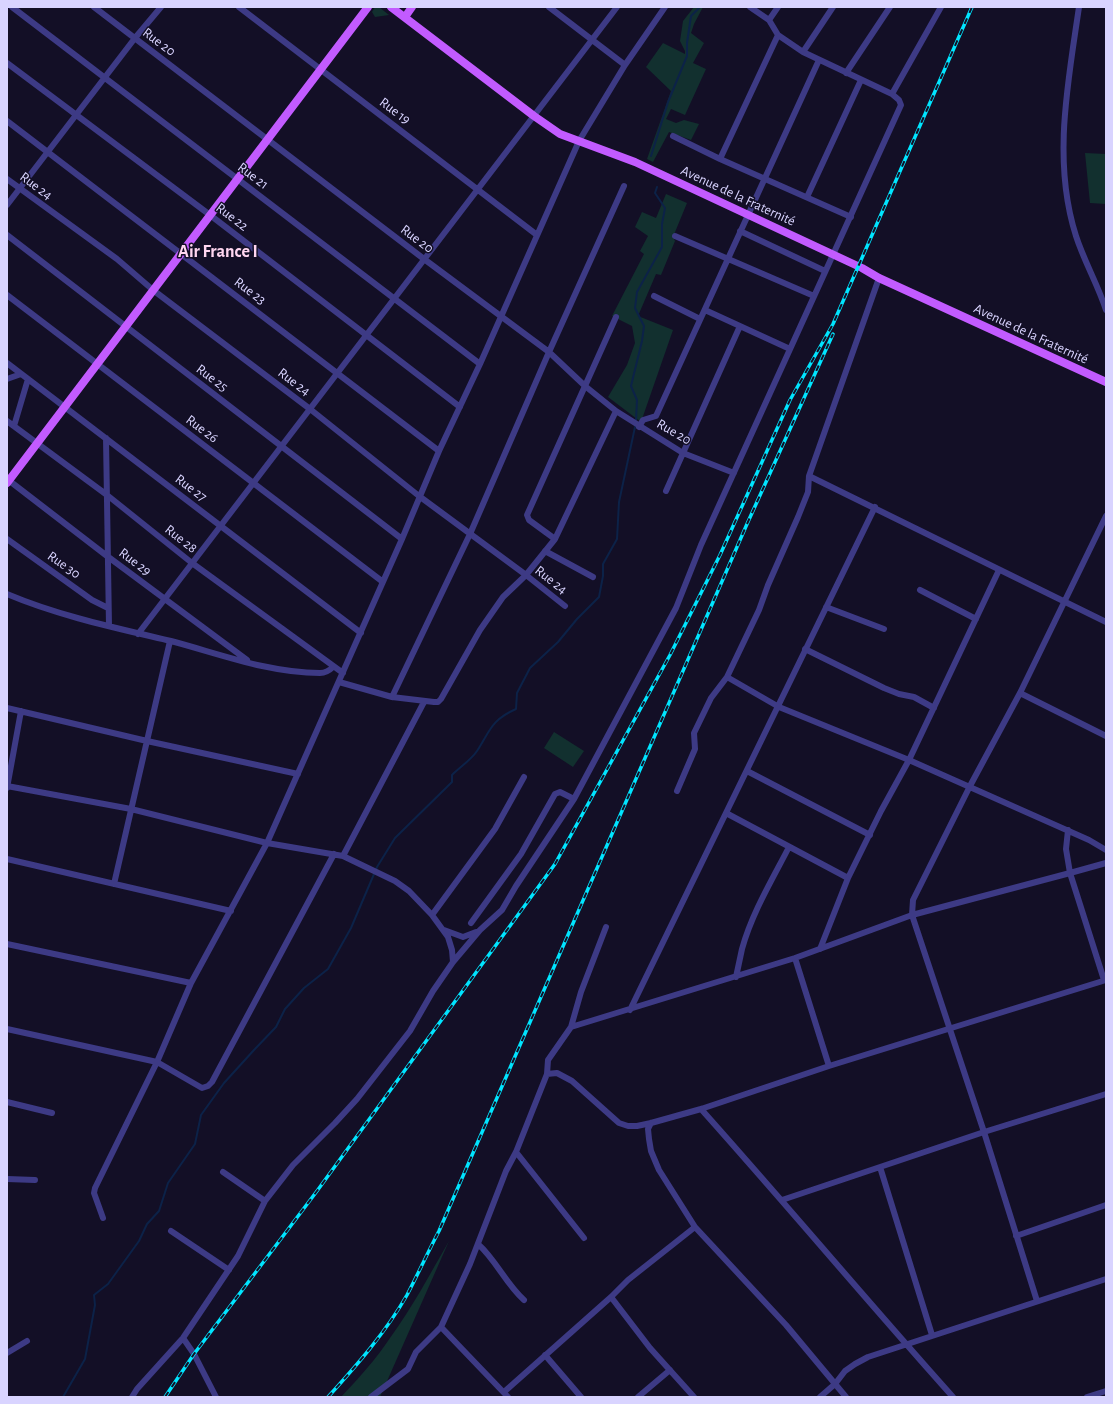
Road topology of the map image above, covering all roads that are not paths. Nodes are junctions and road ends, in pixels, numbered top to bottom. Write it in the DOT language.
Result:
graph roads {
  1 [pos="12,7"];
  2 [pos="94,7"];
  3 [pos="161,7"];
  4 [pos="239,7"];
  5 [pos="368,7"];
  6 [pos="391,7"];
  7 [pos="412,7"];
  8 [pos="549,7"];
  9 [pos="617,7"];
  10 [pos="665,7"];
  11 [pos="750,7"];
  12 [pos="778,7"];
  13 [pos="833,7"];
  14 [pos="890,7"];
  15 [pos="941,7"];
  16 [pos="1079,7"];
  17 [pos="405,17"];
  18 [pos="769,20"];
  19 [pos="778,35"];
  20 [pos="135,38"];
  21 [pos="593,40"];
  22 [pos="803,52"];
  23 [pos="819,60"];
  24 [pos="7,63"];
  25 [pos="625,64"];
  26 [pos="320,69"];
  27 [pos="846,73"];
  28 [pos="104,77"];
  29 [pos="861,80"];
  30 [pos="892,94"];
  31 [pos="76,115"];
  32 [pos="534,116"];
  33 [pos="7,121"];
  34 [pos="673,136"];
  35 [pos="267,140"];
  36 [pos="579,140"];
  37 [pos="48,152"];
  38 [pos="720,159"];
  39 [pos="764,178"];
  40 [pos="7,179"];
  41 [pos="237,179"];
  42 [pos="624,186"];
  43 [pos="20,188"];
  44 [pos="478,190"];
  45 [pos="807,197"];
  46 [pos="7,204"];
  47 [pos="210,215"];
  48 [pos="748,215"];
  49 [pos="851,217"];
  50 [pos="740,231"];
  51 [pos="537,235"];
  52 [pos="7,236"];
  53 [pos="675,236"];
  54 [pos="181,254"];
  55 [pos="833,255"];
  56 [pos="728,259"];
  57 [pos="424,260"];
  58 [pos="825,271"];
  59 [pos="879,278"];
  60 [pos="153,290"];
  61 [pos="7,295"];
  62 [pos="654,296"];
  63 [pos="814,296"];
  64 [pos="394,299"];
  65 [pos="1106,307"];
  66 [pos="705,310"];
  67 [pos="501,317"];
  68 [pos="616,317"];
  69 [pos="700,319"];
  70 [pos="126,326"];
  71 [pos="740,326"];
  72 [pos="366,335"];
  73 [pos="790,349"];
  74 [pos="549,352"];
  75 [pos="7,363"];
  76 [pos="97,364"];
  77 [pos="480,364"];
  78 [pos="337,373"];
  79 [pos="21,374"];
  80 [pos="1094,377"];
  81 [pos="1106,378"];
  82 [pos="7,379"];
  83 [pos="28,379"];
  84 [pos="1106,382"];
  85 [pos="585,386"];
  86 [pos="460,406"];
  87 [pos="65,407"];
  88 [pos="310,409"];
  89 [pos="616,411"];
  90 [pos="7,421"];
  91 [pos="14,426"];
  92 [pos="639,426"];
  93 [pos="106,438"];
  94 [pos="37,444"];
  95 [pos="282,446"];
  96 [pos="439,451"];
  97 [pos="683,452"];
  98 [pos="734,473"];
  99 [pos="809,476"];
  100 [pos="8,481"];
  101 [pos="253,483"];
  102 [pos="666,491"];
  103 [pos="107,495"];
  104 [pos="419,496"];
  105 [pos="875,507"];
  106 [pos="1106,516"];
  107 [pos="220,526"];
  108 [pos="470,534"];
  109 [pos="7,539"];
  110 [pos="402,539"];
  111 [pos="555,539"];
  112 [pos="545,551"];
  113 [pos="107,556"];
  114 [pos="192,562"];
  115 [pos="999,570"];
  116 [pos="526,576"];
  117 [pos="593,577"];
  118 [pos="383,582"];
  119 [pos="920,590"];
  120 [pos="7,594"];
  121 [pos="164,599"];
  122 [pos="1064,601"];
  123 [pos="565,606"];
  124 [pos="826,607"];
  125 [pos="108,608"];
  126 [pos="976,619"];
  127 [pos="1106,622"];
  128 [pos="109,626"];
  129 [pos="884,629"];
  130 [pos="361,633"];
  131 [pos="138,634"];
  132 [pos="170,641"];
  133 [pos="805,649"];
  134 [pos="250,662"];
  135 [pos="333,667"];
  136 [pos="343,673"];
  137 [pos="727,677"];
  138 [pos="339,682"];
  139 [pos="1020,693"];
  140 [pos="392,697"];
  141 [pos="424,702"];
  142 [pos="779,707"];
  143 [pos="7,708"];
  144 [pos="934,708"];
  145 [pos="21,711"];
  146 [pos="1106,736"];
  147 [pos="147,741"];
  148 [pos="909,760"];
  149 [pos="747,771"];
  150 [pos="298,774"];
  151 [pos="524,777"];
  152 [pos="970,786"];
  153 [pos="7,787"];
  154 [pos="677,791"];
  155 [pos="574,799"];
  156 [pos="131,809"];
  157 [pos="726,813"];
  158 [pos="1068,830"];
  159 [pos="870,835"];
  160 [pos="267,843"];
  161 [pos="789,847"];
  162 [pos="1106,850"];
  163 [pos="334,854"];
  164 [pos="343,856"];
  165 [pos="7,859"];
  166 [pos="1106,863"];
  167 [pos="1070,873"];
  168 [pos="848,878"];
  169 [pos="114,884"];
  170 [pos="231,911"];
  171 [pos="912,914"];
  172 [pos="432,915"];
  173 [pos="471,923"];
  174 [pos="606,927"];
  175 [pos="443,930"];
  176 [pos="480,930"];
  177 [pos="7,944"];
  178 [pos="820,949"];
  179 [pos="795,958"];
  180 [pos="453,962"];
  181 [pos="736,977"];
  182 [pos="1105,980"];
  183 [pos="191,983"];
  184 [pos="630,1010"];
  185 [pos="571,1028"];
  186 [pos="949,1028"];
  187 [pos="7,1029"];
  188 [pos="157,1062"];
  189 [pos="829,1066"];
  190 [pos="547,1074"];
  191 [pos="1106,1094"];
  192 [pos="7,1102"];
  193 [pos="701,1109"];
  194 [pos="52,1113"];
  195 [pos="652,1123"];
  196 [pos="984,1132"];
  197 [pos="516,1152"];
  198 [pos="880,1167"];
  199 [pos="223,1172"];
  200 [pos="7,1179"];
  201 [pos="35,1180"];
  202 [pos="782,1200"];
  203 [pos="265,1201"];
  204 [pos="1106,1205"];
  205 [pos="103,1218"];
  206 [pos="695,1227"];
  207 [pos="171,1231"];
  208 [pos="1016,1236"];
  209 [pos="584,1238"];
  210 [pos="478,1244"];
  211 [pos="229,1270"];
  212 [pos="1106,1279"];
  213 [pos="611,1297"];
  214 [pos="524,1300"];
  215 [pos="1037,1301"];
  216 [pos="441,1327"];
  217 [pos="932,1335"];
  218 [pos="183,1338"];
  219 [pos="28,1341"];
  220 [pos="906,1344"];
  221 [pos="7,1353"];
  222 [pos="544,1355"];
  223 [pos="670,1370"];
  224 [pos="835,1384"];
  225 [pos="1106,1391"];
  226 [pos="506,1394"];
  227 [pos="132,1397"];
  228 [pos="216,1397"];
  229 [pos="371,1397"];
  230 [pos="581,1397"];
  231 [pos="638,1397"];
  232 [pos="694,1397"];
  233 [pos="820,1397"];
  234 [pos="846,1397"];
  235 [pos="953,1397"];
  236 [pos="1087,1397"];
  1 -- 28 [label="street, Rue 21"];
  2 -- 20 [label="street, Rue 20"];
  3 -- 20 [label="street"];
  4 -- 26 [label="street, Rue 19"];
  5 -- 26 [label="main road"];
  6 -- 17 [label="main road, Avenue de la Fraternité"];
  7 -- 17 [label="main road"];
  8 -- 21 [label="street"];
  9 -- 21 [label="street"];
  10 -- 25 [label="street"];
  11 -- 18 [label="street"];
  12 -- 18 [label="street"];
  13 -- 22 [label="street"];
  14 -- 27 [label="street"];
  15 -- 30 [label="street"];
  16 -- 65 [label="street"];
  17 -- 32 [label="main road, Avenue de la Fraternité"];
  18 -- 19 [label="street"];
  19 -- 22 [label="street"];
  19 -- 38 [label="street"];
  20 -- 28 [label="street"];
  20 -- 35 [label="street, Rue 20"];
  21 -- 25 [label="street"];
  21 -- 32 [label="street"];
  22 -- 23 [label="street"];
  23 -- 27 [label="street"];
  23 -- 39 [label="street"];
  24 -- 31 [label="street, Rue 22"];
  25 -- 36 [label="street"];
  26 -- 35 [label="main road"];
  26 -- 44 [label="street, Rue 19"];
  27 -- 29 [label="street"];
  28 -- 31 [label="street"];
  28 -- 41 [label="street, Rue 21"];
  29 -- 30 [label="street"];
  29 -- 45 [label="street"];
  30 -- 49 [label="street"];
  31 -- 37 [label="street"];
  31 -- 47 [label="street, Rue 22"];
  32 -- 36 [label="main road, Avenue de la Fraternité"];
  32 -- 44 [label="street"];
  33 -- 37 [label="street, Rue 23"];
  34 -- 38 [label="street"];
  35 -- 41 [label="main road"];
  35 -- 57 [label="street, Rue 20"];
  36 -- 48 [label="main road, Avenue de la Fraternité"];
  36 -- 51 [label="street"];
  37 -- 43 [label="street"];
  37 -- 54 [label="street, Rue 23"];
  38 -- 39 [label="street"];
  39 -- 45 [label="street"];
  39 -- 48 [label="street"];
  40 -- 43 [label="street, Rue 24"];
  41 -- 47 [label="main road"];
  41 -- 64 [label="street, Rue 21"];
  42 -- 74 [label="street"];
  43 -- 46 [label="street"];
  43 -- 60 [label="street, Rue 24"];
  44 -- 51 [label="street, Rue 19"];
  44 -- 57 [label="street"];
  45 -- 49 [label="street"];
  47 -- 54 [label="main road"];
  47 -- 72 [label="street, Rue 22"];
  48 -- 50 [label="street"];
  48 -- 55 [label="main road, Avenue de la Fraternité"];
  49 -- 55 [label="street"];
  50 -- 56 [label="street"];
  50 -- 58 [label="street"];
  51 -- 67 [label="street"];
  52 -- 70 [label="street, Rue 25"];
  53 -- 56 [label="street"];
  54 -- 60 [label="main road"];
  54 -- 78 [label="street, Rue 23"];
  55 -- 58 [label="street"];
  55 -- 59 [label="main road, Avenue de la Fraternité"];
  56 -- 63 [label="street"];
  56 -- 66 [label="street"];
  57 -- 64 [label="street"];
  57 -- 67 [label="street, Rue 20"];
  58 -- 63 [label="street"];
  59 -- 80 [label="main road, Avenue de la Fraternité"];
  59 -- 99 [label="street"];
  60 -- 70 [label="main road"];
  60 -- 88 [label="street, Rue 24"];
  61 -- 76 [label="street, Rue 26"];
  62 -- 69 [label="street"];
  63 -- 73 [label="street"];
  64 -- 72 [label="street"];
  64 -- 77 [label="street, Rue 21"];
  66 -- 69 [label="street"];
  66 -- 71 [label="street"];
  67 -- 74 [label="street, Rue 20"];
  67 -- 77 [label="street"];
  68 -- 85 [label="street"];
  69 -- 92 [label="street"];
  70 -- 76 [label="main road"];
  70 -- 95 [label="street, Rue 25"];
  71 -- 73 [label="street"];
  71 -- 97 [label="street"];
  72 -- 78 [label="street"];
  72 -- 86 [label="street, Rue 22"];
  73 -- 98 [label="street"];
  74 -- 85 [label="street, Rue 20"];
  74 -- 108 [label="street"];
  75 -- 79 [label="street, Rue 27"];
  76 -- 87 [label="main road"];
  76 -- 101 [label="street, Rue 26"];
  77 -- 86 [label="street"];
  78 -- 88 [label="street"];
  78 -- 96 [label="street, Rue 23"];
  79 -- 82 [label="street"];
  79 -- 83 [label="street, Rue 27"];
  80 -- 81 [label="main road, Avenue de la Fraternité"];
  80 -- 84 [label="main road, Avenue de la Fraternité"];
  83 -- 87 [label="street, Rue 27"];
  83 -- 91 [label="street"];
  85 -- 89 [label="street, Rue 20"];
  85 -- 111 [label="street"];
  86 -- 96 [label="street"];
  87 -- 93 [label="street, Rue 27"];
  87 -- 94 [label="main road"];
  88 -- 95 [label="street"];
  88 -- 104 [label="street, Rue 24"];
  89 -- 92 [label="street, Rue 20"];
  89 -- 111 [label="street"];
  90 -- 91 [label="street, Rue 28"];
  91 -- 94 [label="street, Rue 28"];
  92 -- 97 [label="street, Rue 20"];
  93 -- 103 [label="street"];
  93 -- 107 [label="street, Rue 27"];
  94 -- 100 [label="main road"];
  94 -- 103 [label="street, Rue 28"];
  95 -- 101 [label="street"];
  95 -- 110 [label="street, Rue 25"];
  96 -- 104 [label="street"];
  97 -- 98 [label="street, Rue 20"];
  97 -- 102 [label="street"];
  98 -- 155 [label="street"];
  99 -- 105 [label="street"];
  99 -- 137 [label="street"];
  100 -- 113 [label="street, Rue 29"];
  101 -- 107 [label="street"];
  101 -- 118 [label="street, Rue 26"];
  103 -- 113 [label="street"];
  103 -- 114 [label="street, Rue 28"];
  104 -- 108 [label="street, Rue 24"];
  104 -- 110 [label="street"];
  105 -- 115 [label="street"];
  105 -- 124 [label="street"];
  106 -- 122 [label="street"];
  107 -- 114 [label="street"];
  107 -- 130 [label="street, Rue 27"];
  108 -- 116 [label="street, Rue 24"];
  108 -- 140 [label="street"];
  109 -- 125 [label="street, Rue 30"];
  110 -- 118 [label="street"];
  111 -- 112 [label="street"];
  112 -- 116 [label="street"];
  112 -- 117 [label="street"];
  113 -- 121 [label="street, Rue 29"];
  113 -- 125 [label="street"];
  114 -- 121 [label="street"];
  114 -- 135 [label="street, Rue 28"];
  115 -- 122 [label="street"];
  115 -- 126 [label="street"];
  116 -- 123 [label="street, Rue 24"];
  116 -- 141 [label="street"];
  118 -- 130 [label="street"];
  119 -- 126 [label="street"];
  120 -- 128 [label="street"];
  121 -- 131 [label="street"];
  121 -- 134 [label="street, Rue 29"];
  122 -- 127 [label="street"];
  122 -- 139 [label="street"];
  124 -- 129 [label="street"];
  124 -- 133 [label="street"];
  125 -- 128 [label="street"];
  126 -- 144 [label="street"];
  128 -- 131 [label="street"];
  130 -- 136 [label="street"];
  131 -- 132 [label="street"];
  132 -- 134 [label="street"];
  132 -- 147 [label="street"];
  133 -- 142 [label="street"];
  133 -- 144 [label="street"];
  134 -- 135 [label="street"];
  135 -- 136 [label="street, Rue 28"];
  136 -- 138 [label="street"];
  137 -- 142 [label="street"];
  137 -- 154 [label="street"];
  138 -- 140 [label="street"];
  138 -- 150 [label="street"];
  139 -- 146 [label="street"];
  139 -- 152 [label="street"];
  140 -- 141 [label="street"];
  141 -- 164 [label="street"];
  142 -- 148 [label="street"];
  142 -- 149 [label="street"];
  143 -- 145 [label="street"];
  144 -- 148 [label="street"];
  145 -- 147 [label="street"];
  145 -- 153 [label="street"];
  147 -- 150 [label="street"];
  147 -- 156 [label="street"];
  148 -- 152 [label="street"];
  148 -- 159 [label="street"];
  149 -- 157 [label="street"];
  149 -- 159 [label="street"];
  150 -- 160 [label="street"];
  151 -- 172 [label="street"];
  152 -- 158 [label="street"];
  152 -- 171 [label="street"];
  153 -- 156 [label="street"];
  155 -- 173 [label="street"];
  155 -- 176 [label="street"];
  156 -- 160 [label="street"];
  156 -- 169 [label="street"];
  157 -- 161 [label="street"];
  157 -- 184 [label="street"];
  158 -- 162 [label="street"];
  158 -- 167 [label="street"];
  159 -- 168 [label="street"];
  160 -- 163 [label="street"];
  160 -- 170 [label="street"];
  161 -- 168 [label="street"];
  161 -- 181 [label="street"];
  163 -- 164 [label="street"];
  163 -- 188 [label="street"];
  164 -- 172 [label="street"];
  165 -- 169 [label="street"];
  166 -- 167 [label="street"];
  167 -- 171 [label="street"];
  167 -- 182 [label="street"];
  168 -- 178 [label="street"];
  169 -- 170 [label="street"];
  170 -- 183 [label="street"];
  171 -- 178 [label="street"];
  171 -- 186 [label="street"];
  172 -- 175 [label="street"];
  174 -- 185 [label="street"];
  175 -- 176 [label="street"];
  175 -- 180 [label="street"];
  176 -- 180 [label="street"];
  177 -- 183 [label="street"];
  178 -- 179 [label="street"];
  179 -- 181 [label="street"];
  179 -- 189 [label="street"];
  180 -- 203 [label="street"];
  181 -- 184 [label="street"];
  182 -- 186 [label="street"];
  183 -- 188 [label="street"];
  184 -- 185 [label="street"];
  185 -- 190 [label="street"];
  186 -- 189 [label="street"];
  186 -- 196 [label="street"];
  187 -- 188 [label="street"];
  188 -- 205 [label="street"];
  189 -- 193 [label="street"];
  190 -- 195 [label="street"];
  190 -- 197 [label="street"];
  191 -- 196 [label="street"];
  192 -- 194 [label="street"];
  193 -- 195 [label="street"];
  193 -- 202 [label="street"];
  195 -- 206 [label="street"];
  196 -- 198 [label="street"];
  196 -- 208 [label="street"];
  197 -- 209 [label="street"];
  197 -- 210 [label="street"];
  198 -- 202 [label="street"];
  198 -- 217 [label="street"];
  199 -- 203 [label="street"];
  200 -- 201 [label="street"];
  202 -- 220 [label="street"];
  203 -- 211 [label="street"];
  204 -- 208 [label="street"];
  206 -- 213 [label="street"];
  206 -- 224 [label="street"];
  207 -- 211 [label="street"];
  208 -- 215 [label="street"];
  210 -- 214 [label="street"];
  210 -- 216 [label="street"];
  211 -- 218 [label="street"];
  212 -- 215 [label="street"];
  213 -- 222 [label="street"];
  213 -- 223 [label="street"];
  215 -- 217 [label="street"];
  216 -- 226 [label="street"];
  216 -- 229 [label="street"];
  217 -- 220 [label="street"];
  218 -- 227 [label="street"];
  218 -- 228 [label="street"];
  219 -- 221 [label="street"];
  220 -- 224 [label="street"];
  220 -- 235 [label="street"];
  222 -- 226 [label="street"];
  222 -- 230 [label="street"];
  223 -- 231 [label="street"];
  223 -- 232 [label="street"];
  224 -- 233 [label="street"];
  224 -- 234 [label="street"];
  225 -- 236 [label="street"];
}
